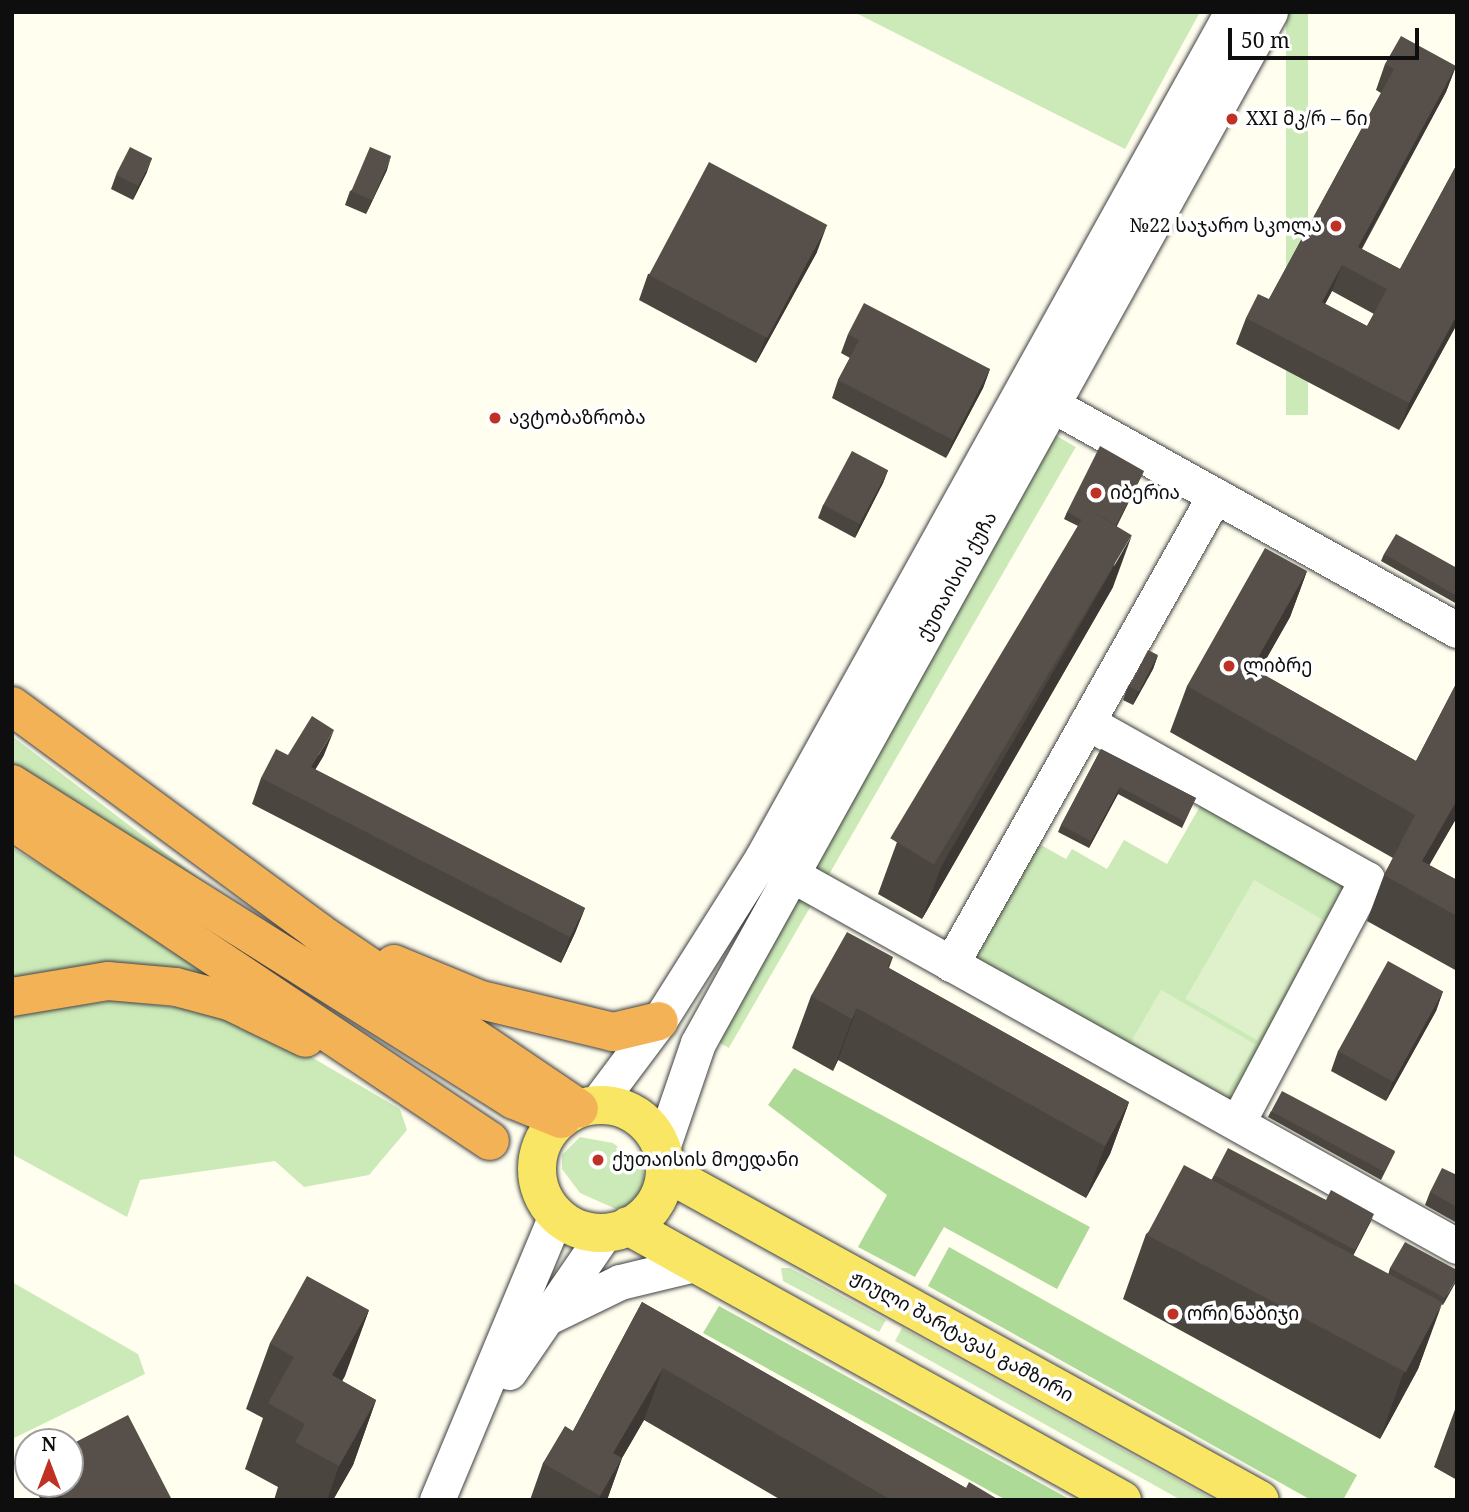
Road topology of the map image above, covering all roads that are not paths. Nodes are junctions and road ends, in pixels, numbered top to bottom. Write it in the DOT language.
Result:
graph roads {
  1 [pos="1233,12"];
  2 [pos="1270,12"];
  3 [pos="1039,397"];
  4 [pos="1215,495"];
  5 [pos="1457,630"];
  6 [pos="12,706"];
  7 [pos="1087,722"];
  8 [pos="12,784"];
  9 [pos="12,821"];
  10 [pos="777,866"];
  11 [pos="318,933"];
  12 [pos="951,964"];
  13 [pos="12,997"];
  14 [pos="659,1021"];
  15 [pos="424,1095"];
  16 [pos="579,1111"];
  17 [pos="1237,1123"];
  18 [pos="490,1140"];
  19 [pos="663,1160"];
  20 [pos="536,1171"];
  21 [pos="556,1216"];
  22 [pos="616,1230"];
  23 [pos="1457,1246"];
  24 [pos="695,1264"];
  25 [pos="548,1317"];
  26 [pos="472,1423"];
  27 [pos="1116,1498"];
  28 [pos="437,1500"];
  29 [pos="1260,1500"];
  1 -- 3 [label="street, ქუთაისის ქუჩა"];
  2 -- 3 [label="street, ქუთაისის ქუჩა"];
  3 -- 4 [label="street"];
  3 -- 10 [label="street, ქუთაისის ქუჩა"];
  4 -- 5 [label="street"];
  4 -- 7 [label="street"];
  6 -- 11 [label="highway"];
  7 -- 12 [label="street"];
  7 -- 17 [label="street"];
  8 -- 16 [label="highway"];
  9 -- 15 [label="highway"];
  10 -- 12 [label="street"];
  10 -- 14 [label="street, ქუთაისის ქუჩა"];
  10 -- 19 [label="street, ქუთაისის ქუჩა"];
  11 -- 14 [label="highway"];
  11 -- 16 [label="highway"];
  12 -- 17 [label="street"];
  13 -- 15 [label="highway"];
  14 -- 16 [label="street, ქუთაისის ქუჩა"];
  15 -- 18 [label="highway"];
  16 -- 19 [label="main road"];
  16 -- 20 [label="main road"];
  17 -- 23 [label="street"];
  18 -- 20 [label="main road"];
  19 -- 22 [label="main road"];
  19 -- 29 [label="main road, ჟიული შარტავას გამზირი"];
  20 -- 21 [label="main road"];
  21 -- 22 [label="main road"];
  21 -- 26 [label="street"];
  22 -- 24 [label="main road"];
  22 -- 25 [label="street"];
  24 -- 25 [label="street"];
  24 -- 27 [label="main road"];
  25 -- 26 [label="street"];
  26 -- 28 [label="street"];
}
